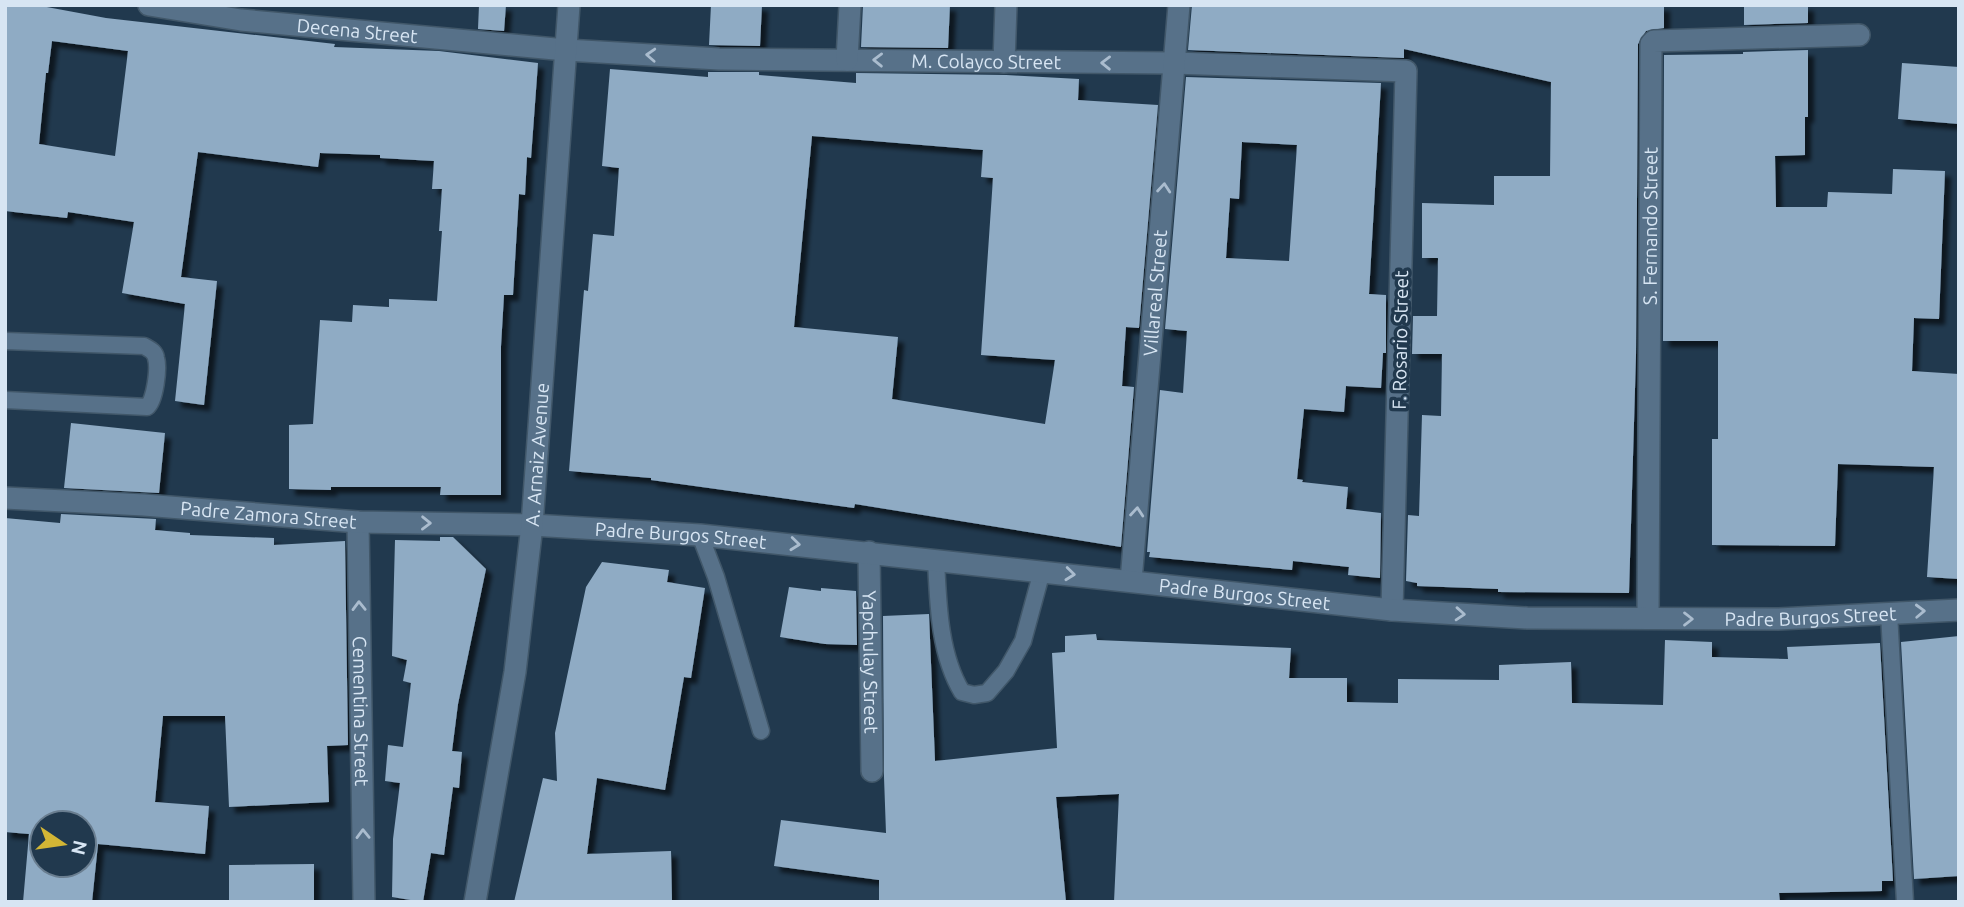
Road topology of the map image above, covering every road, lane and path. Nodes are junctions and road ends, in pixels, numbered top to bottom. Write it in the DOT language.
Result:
graph roads {
  1 [pos="149,5"];
  2 [pos="569,5"];
  3 [pos="850,5"];
  4 [pos="1006,5"];
  5 [pos="1179,5"];
  6 [pos="1859,35"];
  7 [pos="566,50"];
  8 [pos="847,60"];
  9 [pos="1004,62"];
  10 [pos="1174,63"];
  11 [pos="1406,71"];
  12 [pos="5,341"];
  13 [pos="5,400"];
  14 [pos="5,498"];
  15 [pos="358,522"];
  16 [pos="532,525"];
  17 [pos="700,535"];
  18 [pos="869,552"];
  19 [pos="936,559"];
  20 [pos="1042,571"];
  21 [pos="1131,580"];
  22 [pos="1392,610"];
  23 [pos="1959,610"];
  24 [pos="1889,613"];
  25 [pos="1648,618"];
  26 [pos="761,731"];
  27 [pos="872,771"];
  28 [pos="364,902"];
  29 [pos="475,902"];
  30 [pos="1905,902"];
  1 -- 7 [label="street, Decena Street"];
  2 -- 7 [label="street, A. Arnaiz Avenue"];
  3 -- 8 [label="street"];
  4 -- 9 [label="street"];
  5 -- 10 [label="street, Villareal Street"];
  6 -- 25 [label="street, S. Fernando Street"];
  8 -- 7 [label="street, M. Colayco Street, one-way"];
  7 -- 16 [label="street, A. Arnaiz Avenue"];
  9 -- 8 [label="street, M. Colayco Street, one-way"];
  10 -- 9 [label="street, M. Colayco Street, one-way"];
  10 -- 11 [label="street, M. Colayco Street"];
  21 -- 10 [label="street, Villareal Street, one-way"];
  11 -- 22 [label="street, F. Rosario Street"];
  12 -- 13 [label="lane"];
  14 -- 15 [label="street, Padre Zamora Street"];
  15 -- 16 [label="street, Padre Zamora Street, one-way"];
  28 -- 15 [label="street, Cementina Street, one-way"];
  16 -- 17 [label="street, Padre Burgos Street"];
  16 -- 29 [label="street, A. Arnaiz Avenue"];
  17 -- 18 [label="street, Padre Burgos Street, one-way"];
  17 -- 26 [label="lane"];
  18 -- 19 [label="street, Padre Burgos Street"];
  18 -- 27 [label="street, Yapchulay Street"];
  19 -- 20 [label="street, Padre Burgos Street"];
  19 -- 20 [label="lane"];
  20 -- 21 [label="street, Padre Burgos Street, one-way"];
  21 -- 22 [label="street, Padre Burgos Street"];
  22 -- 25 [label="street, Padre Burgos Street, one-way"];
  24 -- 23 [label="street, Padre Burgos Street, one-way"];
  25 -- 24 [label="street, Padre Burgos Street, one-way"];
  24 -- 30 [label="lane"];
}
